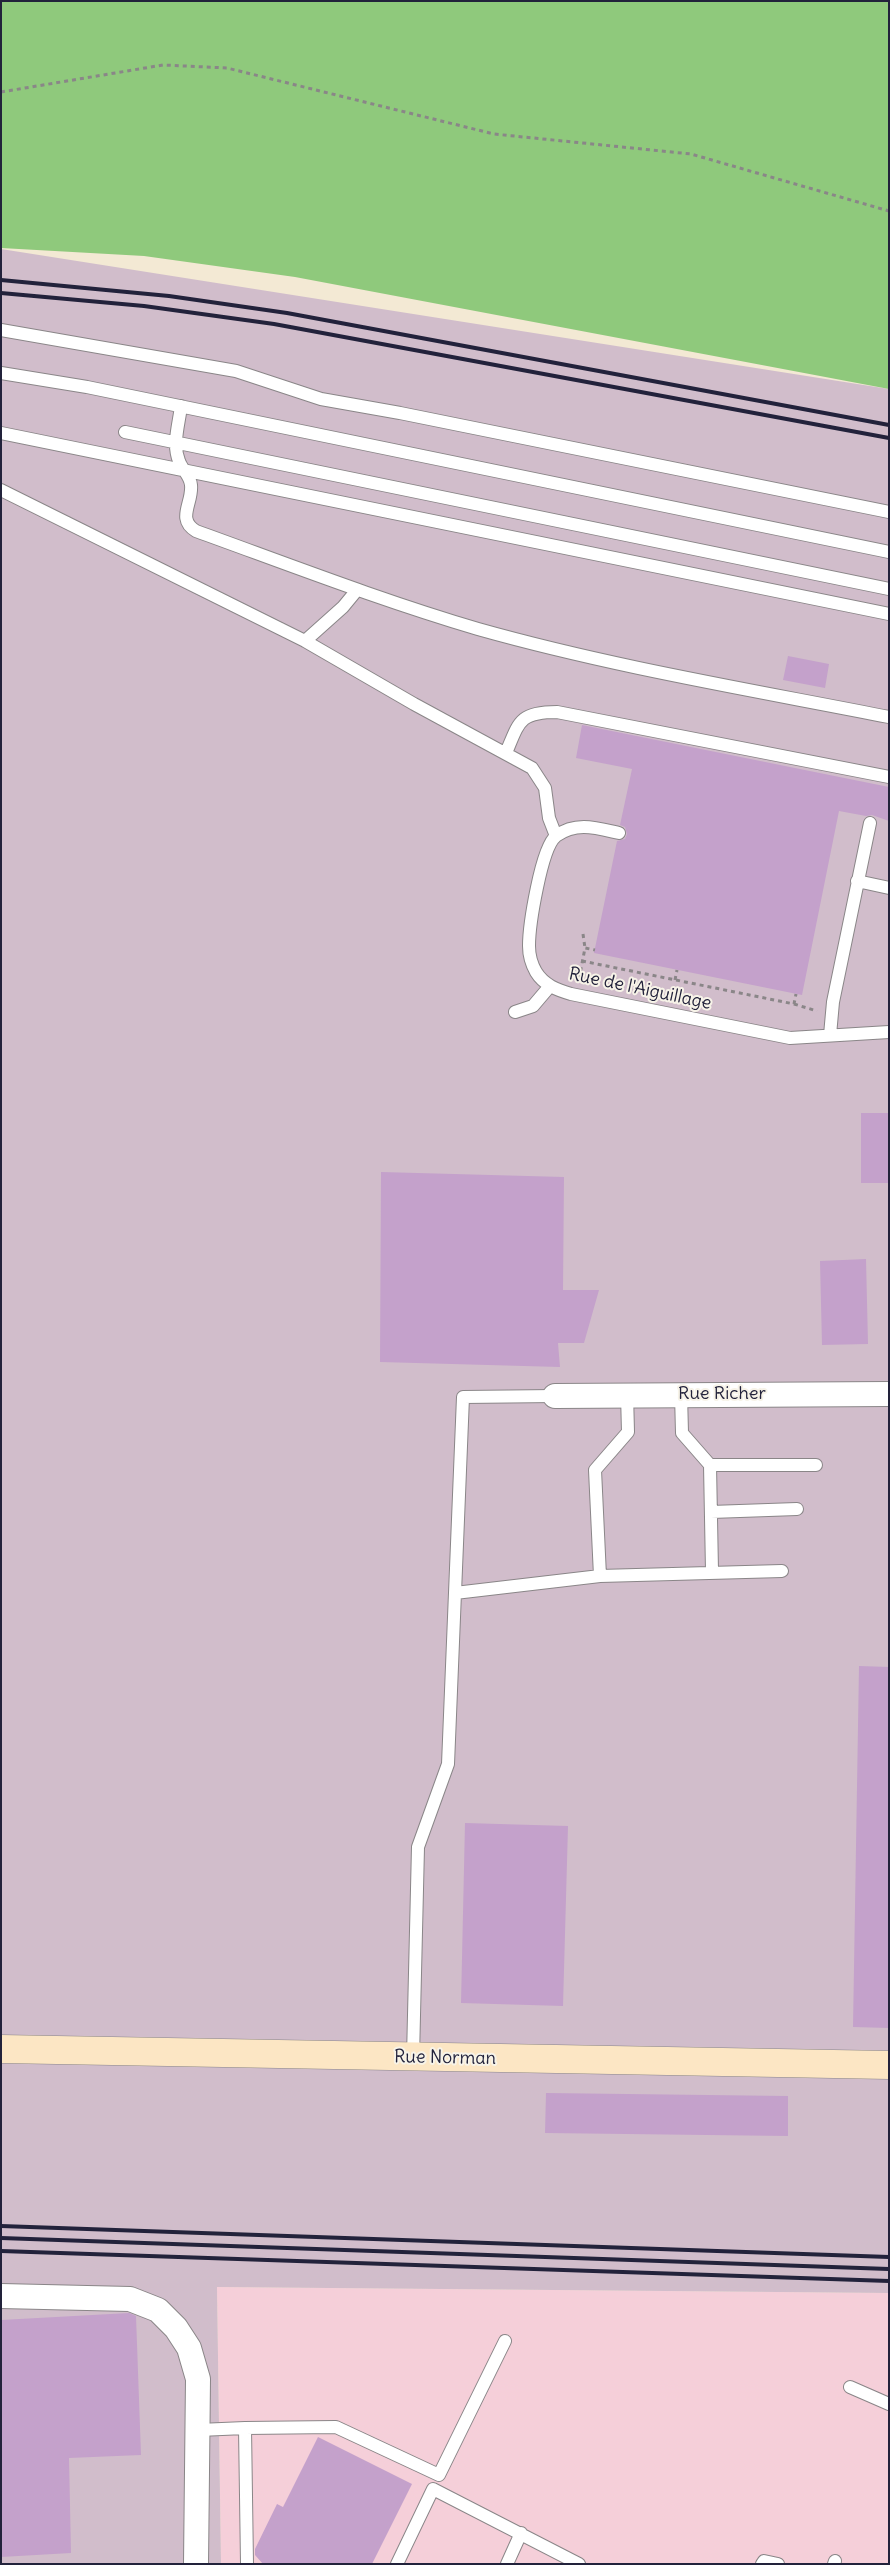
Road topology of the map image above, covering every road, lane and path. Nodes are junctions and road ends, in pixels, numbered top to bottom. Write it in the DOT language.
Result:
graph roads {
  1 [pos="1,92"];
  2 [pos="889,211"];
  3 [pos="1,330"];
  4 [pos="1,373"];
  5 [pos="181,406"];
  6 [pos="125,432"];
  7 [pos="1,433"];
  8 [pos="176,444"];
  9 [pos="184,470"];
  10 [pos="1,490"];
  11 [pos="889,512"];
  12 [pos="889,552"];
  13 [pos="889,589"];
  14 [pos="357,590"];
  15 [pos="889,614"];
  16 [pos="305,641"];
  17 [pos="889,717"];
  18 [pos="506,753"];
  19 [pos="889,777"];
  20 [pos="870,824"];
  21 [pos="619,833"];
  22 [pos="556,836"];
  23 [pos="857,881"];
  24 [pos="889,888"];
  25 [pos="583,934"];
  26 [pos="585,948"];
  27 [pos="595,950"];
  28 [pos="582,962"];
  29 [pos="677,970"];
  30 [pos="675,980"];
  31 [pos="578,981"];
  32 [pos="550,986"];
  33 [pos="796,994"];
  34 [pos="794,1004"];
  35 [pos="515,1012"];
  36 [pos="831,1015"];
  37 [pos="889,1032"];
  38 [pos="830,1035"];
  39 [pos="627,1394"];
  40 [pos="681,1394"];
  41 [pos="889,1394"];
  42 [pos="555,1396"];
  43 [pos="710,1465"];
  44 [pos="816,1465"];
  45 [pos="797,1509"];
  46 [pos="711,1512"];
  47 [pos="782,1570"];
  48 [pos="712,1571"];
  49 [pos="600,1576"];
  50 [pos="455,1593"];
  51 [pos="1,2049"];
  52 [pos="413,2057"];
  53 [pos="889,2065"];
  54 [pos="1,2296"];
  55 [pos="505,2341"];
  56 [pos="850,2387"];
  57 [pos="889,2404"];
  58 [pos="245,2428"];
  59 [pos="199,2430"];
  60 [pos="439,2475"];
  61 [pos="433,2490"];
  62 [pos="521,2533"];
  63 [pos="562,2559"];
  64 [pos="196,2564"];
  65 [pos="247,2564"];
  66 [pos="397,2564"];
  67 [pos="507,2564"];
  68 [pos="579,2564"];
  69 [pos="762,2564"];
  70 [pos="778,2564"];
  1 -- 2 [label="path"];
  3 -- 11 [label="lane"];
  4 -- 5 [label="lane"];
  5 -- 8 [label="lane"];
  5 -- 12 [label="lane"];
  6 -- 8 [label="lane"];
  7 -- 9 [label="lane"];
  8 -- 9 [label="lane"];
  8 -- 13 [label="lane"];
  9 -- 14 [label="lane"];
  9 -- 15 [label="lane"];
  10 -- 16 [label="lane"];
  14 -- 16 [label="lane"];
  14 -- 17 [label="lane"];
  16 -- 18 [label="lane"];
  18 -- 19 [label="lane"];
  18 -- 22 [label="lane"];
  20 -- 23 [label="lane"];
  21 -- 22 [label="lane"];
  22 -- 32 [label="lane, Rue de l'Aiguillage"];
  23 -- 24 [label="lane"];
  23 -- 36 [label="lane"];
  25 -- 26 [label="path"];
  26 -- 27 [label="path"];
  26 -- 28 [label="path"];
  28 -- 30 [label="path"];
  28 -- 31 [label="path"];
  29 -- 30 [label="path"];
  30 -- 34 [label="path"];
  32 -- 35 [label="lane"];
  32 -- 38 [label="lane, Rue de l'Aiguillage"];
  33 -- 34 [label="path"];
  34 -- 36 [label="path"];
  36 -- 38 [label="lane"];
  37 -- 38 [label="lane, Rue de l'Aiguillage"];
  39 -- 40 [label="street, Rue Richer"];
  39 -- 42 [label="street, Rue Richer"];
  39 -- 49 [label="lane"];
  40 -- 41 [label="street, Rue Richer"];
  40 -- 43 [label="lane"];
  42 -- 50 [label="lane"];
  43 -- 44 [label="lane"];
  43 -- 46 [label="lane"];
  45 -- 46 [label="lane"];
  46 -- 48 [label="lane"];
  47 -- 48 [label="lane"];
  48 -- 49 [label="lane"];
  49 -- 50 [label="lane"];
  50 -- 52 [label="lane"];
  51 -- 52 [label="street, Rue Norman"];
  52 -- 53 [label="street, Rue Norman"];
  54 -- 59 [label="street"];
  55 -- 60 [label="lane"];
  56 -- 57 [label="lane"];
  58 -- 59 [label="lane"];
  58 -- 60 [label="lane"];
  58 -- 65 [label="lane"];
  59 -- 64 [label="street"];
  60 -- 61 [label="lane"];
  61 -- 62 [label="lane"];
  61 -- 66 [label="lane"];
  62 -- 63 [label="lane"];
  62 -- 67 [label="lane"];
  63 -- 68 [label="lane"];
  69 -- 70 [label="lane"];
}
